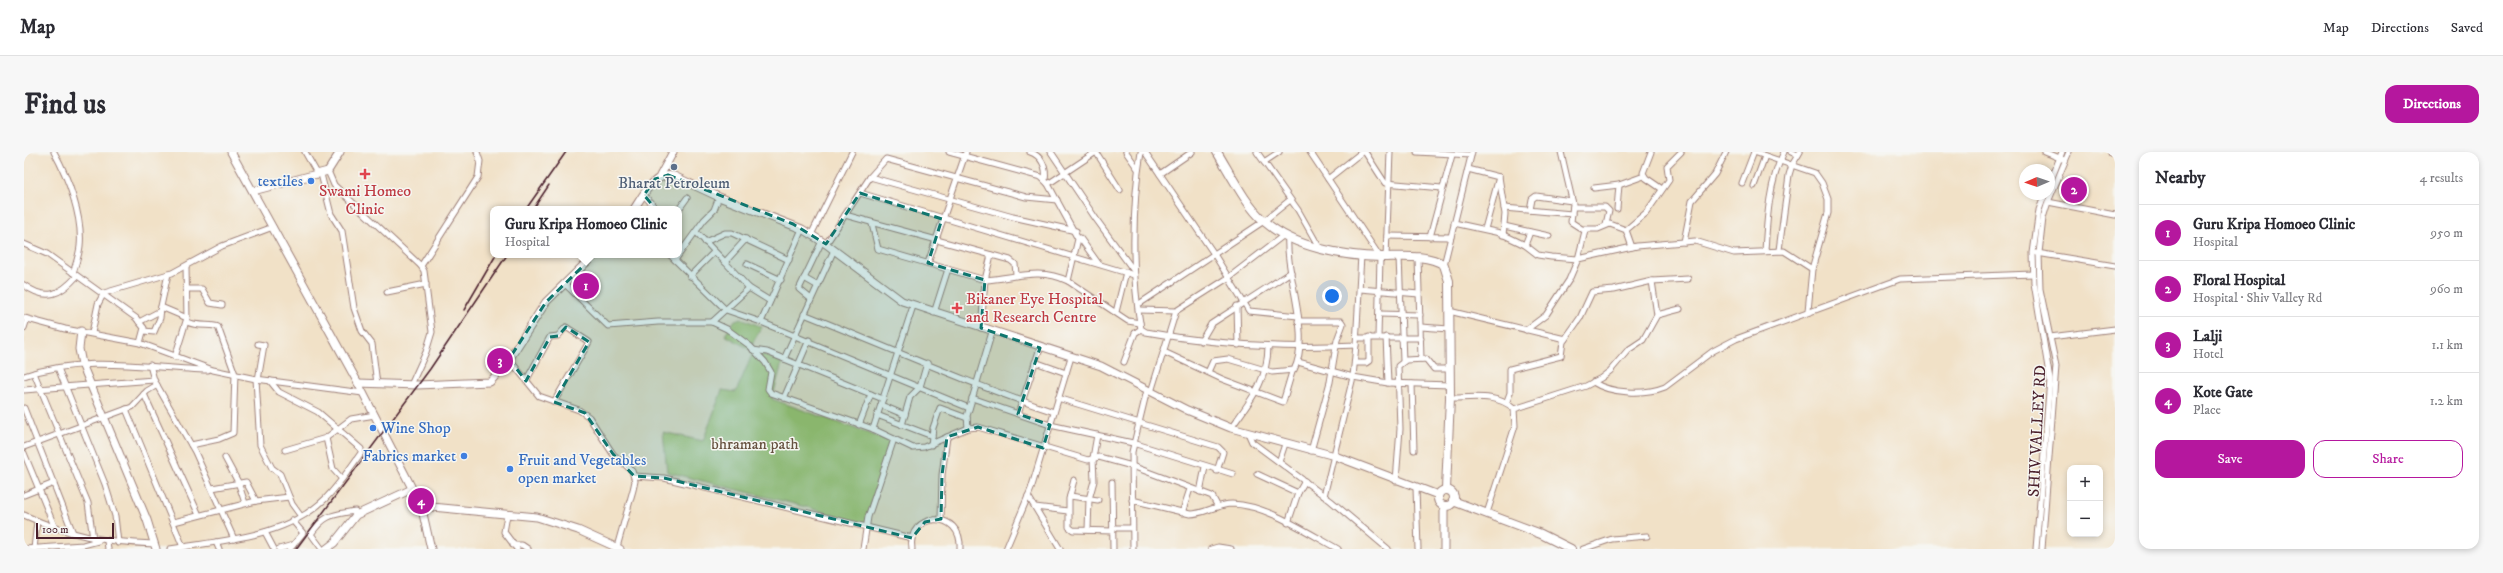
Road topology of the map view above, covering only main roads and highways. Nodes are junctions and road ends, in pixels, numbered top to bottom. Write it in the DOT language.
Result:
graph roads {
  1 [pos="1217,152"];
  2 [pos="1446,489"];
  3 [pos="1453,501"];
  4 [pos="1571,549"];
  1 -- 2 [label="main road"];
  2 -- 3 [label="main road"];
  2 -- 3 [label="main road"];
  3 -- 4 [label="main road"];
}
